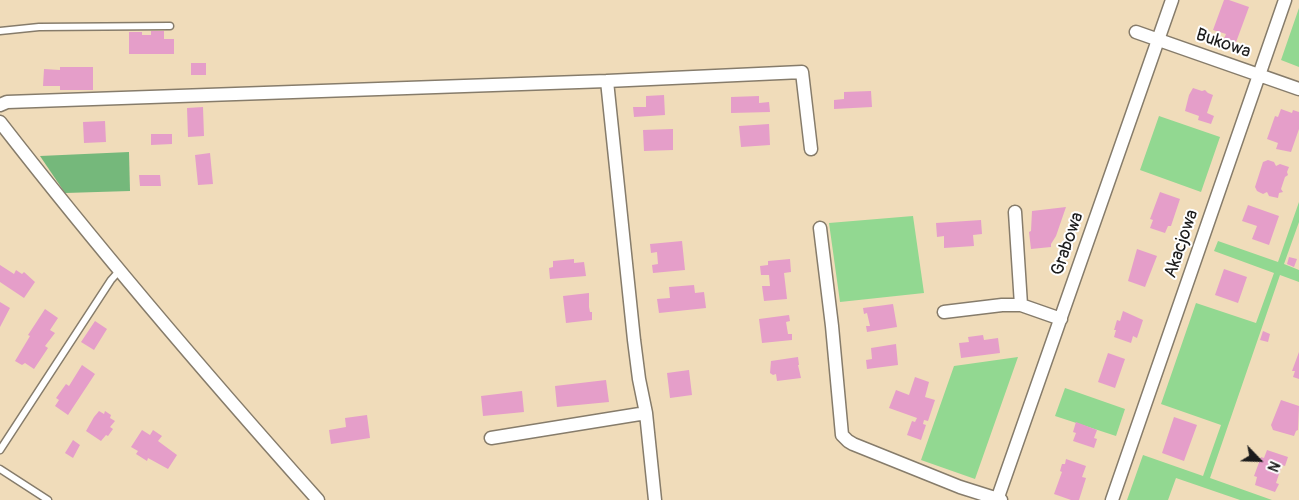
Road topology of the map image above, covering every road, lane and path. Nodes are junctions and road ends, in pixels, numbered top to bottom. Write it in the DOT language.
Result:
graph roads {
  1 [pos="1172,0"];
  2 [pos="1285,0"];
  3 [pos="170,26"];
  4 [pos="0,31"];
  5 [pos="1136,32"];
  6 [pos="1158,39"];
  7 [pos="1259,75"];
  8 [pos="607,81"];
  9 [pos="1299,89"];
  10 [pos="0,106"];
  11 [pos="0,122"];
  12 [pos="810,149"];
  13 [pos="1015,212"];
  14 [pos="820,228"];
  15 [pos="120,270"];
  16 [pos="1021,305"];
  17 [pos="944,312"];
  18 [pos="1061,319"];
  19 [pos="646,413"];
  20 [pos="491,438"];
  21 [pos="0,450"];
  22 [pos="0,469"];
  23 [pos="48,500"];
  24 [pos="318,500"];
  25 [pos="655,500"];
  26 [pos="998,500"];
  27 [pos="1112,500"];
  1 -- 6 [label="street, Grabowa"];
  2 -- 7 [label="street, Akacjowa"];
  3 -- 4 [label="lane"];
  5 -- 6 [label="street, Bukowa"];
  6 -- 7 [label="street, Bukowa"];
  6 -- 18 [label="street, Grabowa"];
  7 -- 9 [label="street, Bukowa"];
  7 -- 27 [label="street, Akacjowa"];
  8 -- 10 [label="street"];
  8 -- 12 [label="street"];
  8 -- 19 [label="street"];
  11 -- 15 [label="street"];
  13 -- 16 [label="street"];
  14 -- 26 [label="street"];
  15 -- 21 [label="lane"];
  15 -- 24 [label="street"];
  16 -- 17 [label="street"];
  16 -- 18 [label="street"];
  18 -- 26 [label="street, Grabowa"];
  19 -- 20 [label="street"];
  19 -- 25 [label="street"];
  22 -- 23 [label="lane"];
}
